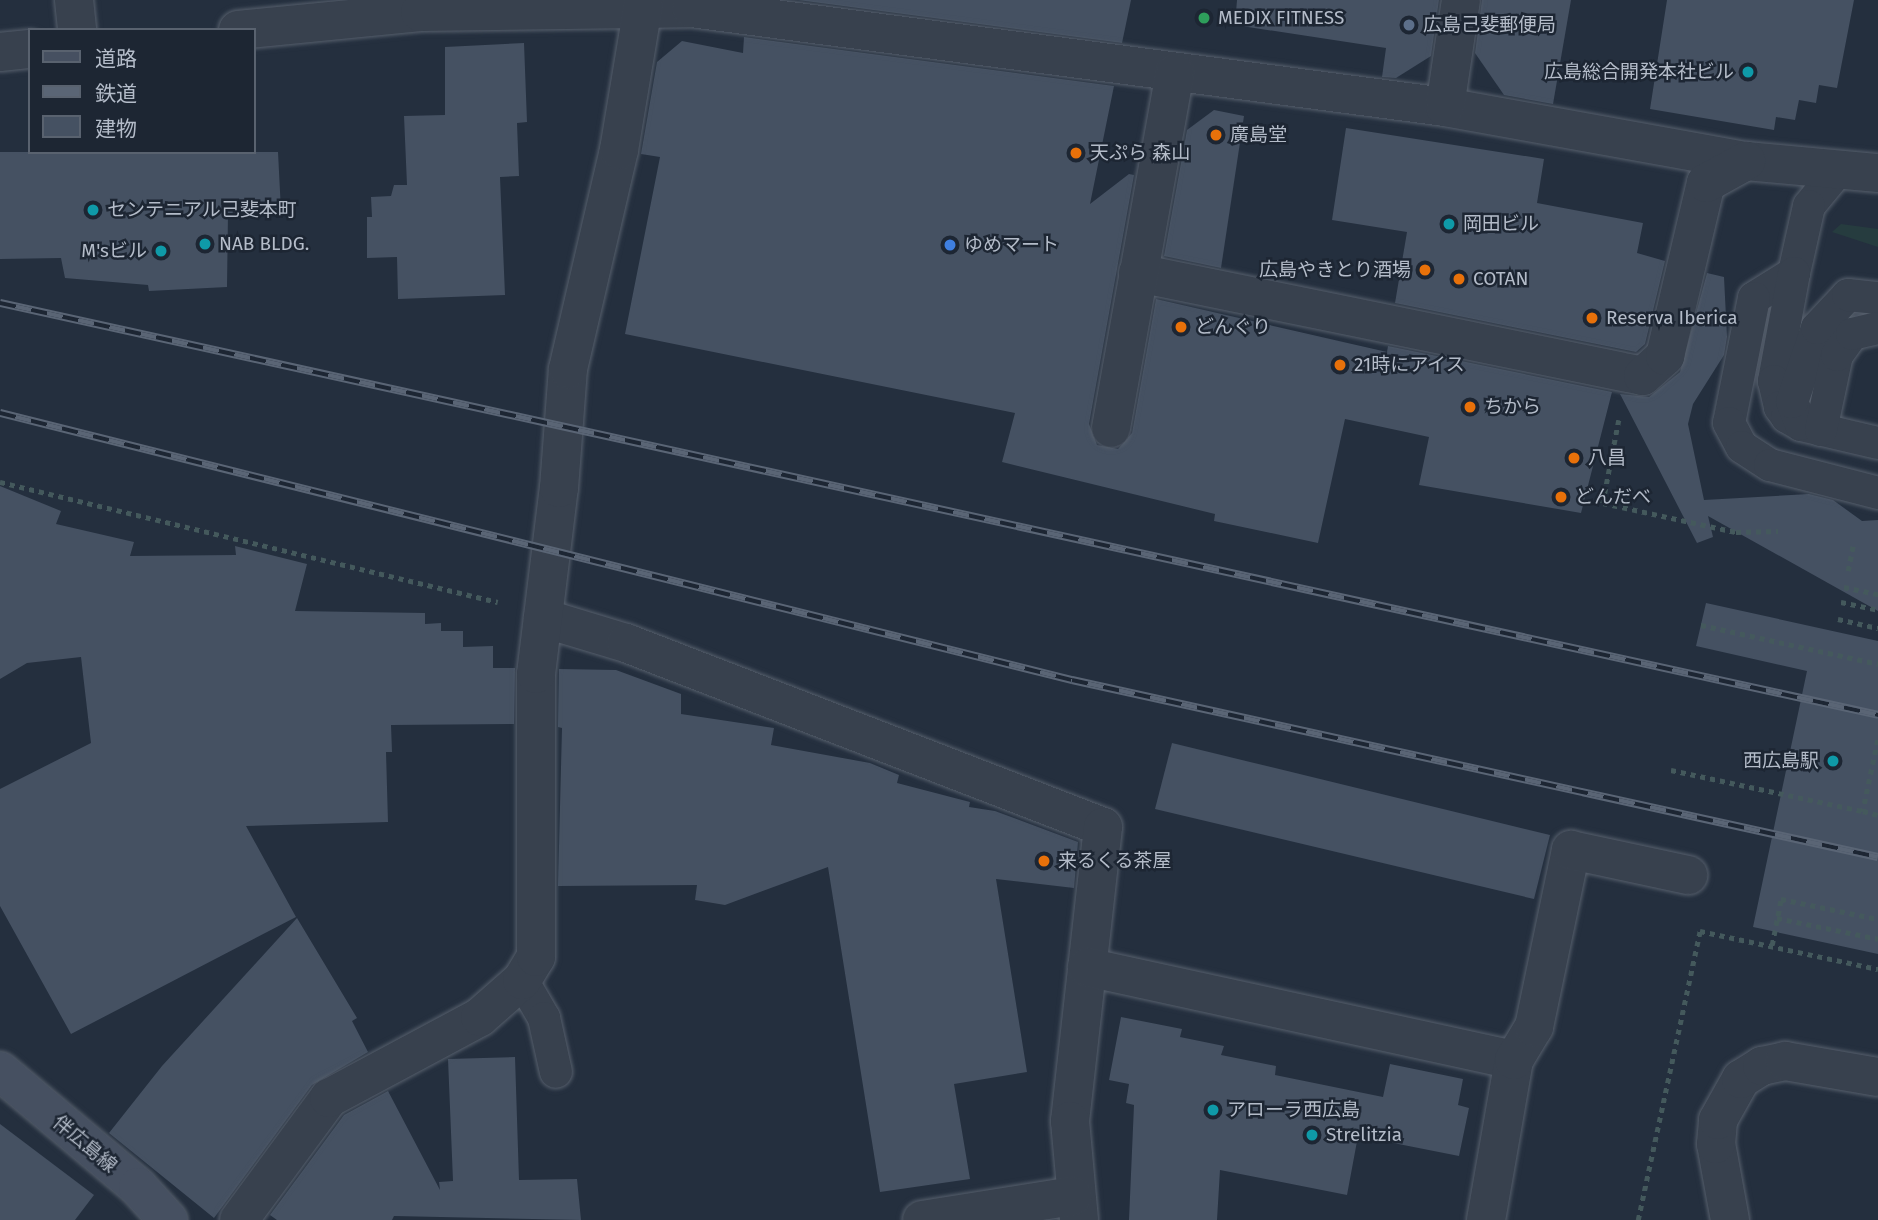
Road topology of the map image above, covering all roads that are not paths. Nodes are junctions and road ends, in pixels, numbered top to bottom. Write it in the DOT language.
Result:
graph roads {
  1 [pos="74,0"];
  2 [pos="1461,0"];
  3 [pos="644,5"];
  4 [pos="77,28"];
  5 [pos="256,28"];
  6 [pos="28,49"];
  7 [pos="0,52"];
  8 [pos="1175,73"];
  9 [pos="1445,107"];
  10 [pos="1878,141"];
  11 [pos="1746,161"];
  12 [pos="1860,170"];
  13 [pos="1138,273"];
  14 [pos="1794,273"];
  15 [pos="1878,298"];
  16 [pos="1878,328"];
  17 [pos="1811,427"];
  18 [pos="1111,428"];
  19 [pos="1878,443"];
  20 [pos="1878,493"];
  21 [pos="543,618"];
  22 [pos="1688,875"];
  23 [pos="1087,967"];
  24 [pos="522,980"];
  25 [pos="1514,1060"];
  26 [pos="0,1071"];
  27 [pos="556,1072"];
  28 [pos="1878,1077"];
  29 [pos="1076,1208"];
  30 [pos="168,1220"];
  31 [pos="239,1220"];
  32 [pos="922,1220"];
  33 [pos="1486,1220"];
  34 [pos="1730,1220"];
  1 -- 4 [label="street"];
  2 -- 9 [label="street"];
  3 -- 5 [label="street"];
  3 -- 8 [label="street"];
  3 -- 21 [label="street"];
  6 -- 7 [label="street"];
  8 -- 9 [label="street"];
  8 -- 13 [label="street"];
  9 -- 11 [label="street"];
  10 -- 12 [label="street"];
  11 -- 12 [label="street"];
  11 -- 13 [label="street"];
  12 -- 14 [label="lane"];
  13 -- 18 [label="street"];
  14 -- 17 [label="lane"];
  14 -- 20 [label="lane"];
  15 -- 17 [label="lane"];
  16 -- 17 [label="lane"];
  17 -- 19 [label="lane"];
  21 -- 23 [label="street"];
  21 -- 24 [label="street"];
  22 -- 25 [label="street"];
  23 -- 25 [label="street"];
  23 -- 29 [label="street"];
  24 -- 27 [label="lane"];
  24 -- 31 [label="street"];
  25 -- 33 [label="street"];
  26 -- 30 [label="main road, 伴広島線"];
  28 -- 34 [label="street"];
  29 -- 32 [label="street"];
}
